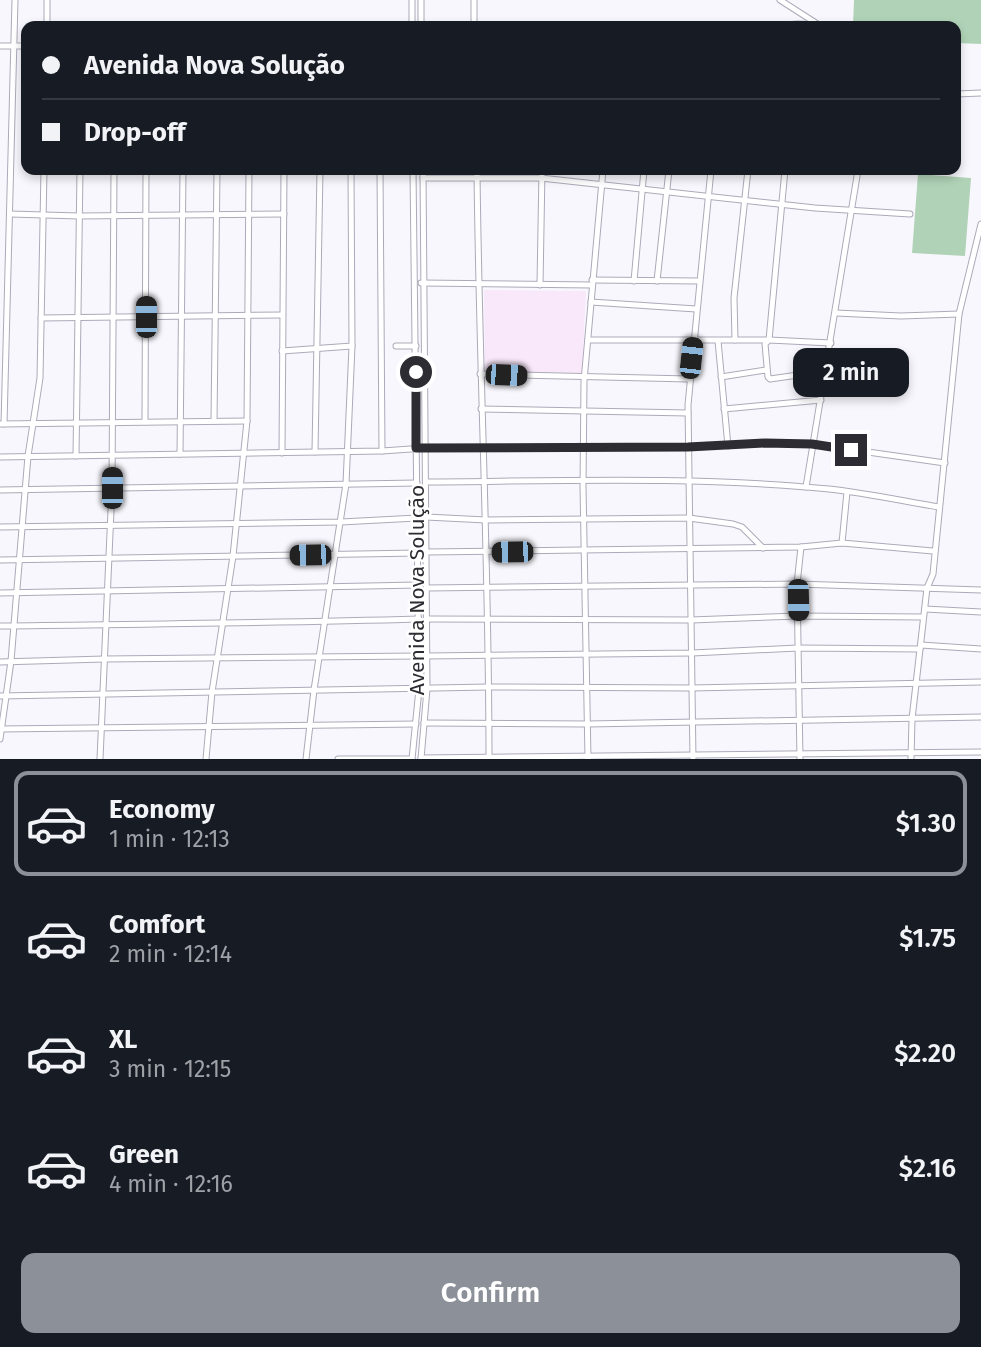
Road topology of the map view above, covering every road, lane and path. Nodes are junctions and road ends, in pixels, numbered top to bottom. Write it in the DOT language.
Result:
graph roads {
  1 [pos="15,0"];
  2 [pos="47,0"];
  3 [pos="412,0"];
  4 [pos="421,0"];
  5 [pos="474,0"];
  6 [pos="780,0"];
  7 [pos="47,21"];
  8 [pos="412,21"];
  9 [pos="421,21"];
  10 [pos="474,21"];
  11 [pos="814,21"];
  12 [pos="0,46"];
  13 [pos="14,46"];
  14 [pos="21,46"];
  15 [pos="981,93"];
  16 [pos="961,94"];
  17 [pos="44,175"];
  18 [pos="80,175"];
  19 [pos="114,175"];
  20 [pos="146,175"];
  21 [pos="183,175"];
  22 [pos="217,175"];
  23 [pos="250,175"];
  24 [pos="284,175"];
  25 [pos="320,175"];
  26 [pos="351,175"];
  27 [pos="380,175"];
  28 [pos="414,175"];
  29 [pos="423,175"];
  30 [pos="541,175"];
  31 [pos="603,175"];
  32 [pos="643,175"];
  33 [pos="668,175"];
  34 [pos="710,175"];
  35 [pos="747,175"];
  36 [pos="784,175"];
  37 [pos="857,175"];
  38 [pos="423,178"];
  39 [pos="477,178"];
  40 [pos="541,178"];
  41 [pos="603,183"];
  42 [pos="642,187"];
  43 [pos="666,191"];
  44 [pos="708,197"];
  45 [pos="743,200"];
  46 [pos="781,203"];
  47 [pos="851,211"];
  48 [pos="216,213"];
  49 [pos="10,214"];
  50 [pos="114,214"];
  51 [pos="146,214"];
  52 [pos="182,214"];
  53 [pos="249,214"];
  54 [pos="284,214"];
  55 [pos="910,214"];
  56 [pos="43,216"];
  57 [pos="79,216"];
  58 [pos="981,225"];
  59 [pos="634,281"];
  60 [pos="657,281"];
  61 [pos="699,281"];
  62 [pos="592,282"];
  63 [pos="414,283"];
  64 [pos="423,283"];
  65 [pos="478,285"];
  66 [pos="540,285"];
  67 [pos="591,302"];
  68 [pos="696,309"];
  69 [pos="836,313"];
  70 [pos="959,314"];
  71 [pos="282,315"];
  72 [pos="215,316"];
  73 [pos="249,316"];
  74 [pos="113,317"];
  75 [pos="146,317"];
  76 [pos="181,317"];
  77 [pos="41,318"];
  78 [pos="78,318"];
  79 [pos="735,340"];
  80 [pos="768,340"];
  81 [pos="587,341"];
  82 [pos="718,341"];
  83 [pos="693,342"];
  84 [pos="831,343"];
  85 [pos="352,346"];
  86 [pos="396,346"];
  87 [pos="416,346"];
  88 [pos="316,348"];
  89 [pos="282,351"];
  90 [pos="766,370"];
  91 [pos="826,371"];
  92 [pos="480,374"];
  93 [pos="722,377"];
  94 [pos="584,378"];
  95 [pos="689,379"];
  96 [pos="821,400"];
  97 [pos="724,409"];
  98 [pos="481,410"];
  99 [pos="584,413"];
  100 [pos="688,413"];
  101 [pos="214,421"];
  102 [pos="247,421"];
  103 [pos="111,422"];
  104 [pos="145,422"];
  105 [pos="180,422"];
  106 [pos="33,423"];
  107 [pos="76,423"];
  108 [pos="2,424"];
  109 [pos="812,444"];
  110 [pos="584,446"];
  111 [pos="728,446"];
  112 [pos="688,447"];
  113 [pos="416,448"];
  114 [pos="425,448"];
  115 [pos="483,448"];
  116 [pos="382,451"];
  117 [pos="315,452"];
  118 [pos="347,452"];
  119 [pos="243,453"];
  120 [pos="282,453"];
  121 [pos="180,454"];
  122 [pos="112,455"];
  123 [pos="28,456"];
  124 [pos="76,456"];
  125 [pos="0,457"];
  126 [pos="945,463"];
  127 [pos="426,482"];
  128 [pos="485,482"];
  129 [pos="583,482"];
  130 [pos="688,482"];
  131 [pos="417,483"];
  132 [pos="346,484"];
  133 [pos="239,486"];
  134 [pos="806,487"];
  135 [pos="112,488"];
  136 [pos="26,489"];
  137 [pos="0,490"];
  138 [pos="847,492"];
  139 [pos="939,507"];
  140 [pos="426,517"];
  141 [pos="417,518"];
  142 [pos="689,518"];
  143 [pos="584,519"];
  144 [pos="485,520"];
  145 [pos="341,522"];
  146 [pos="236,524"];
  147 [pos="111,525"];
  148 [pos="22,526"];
  149 [pos="0,527"];
  150 [pos="842,543"];
  151 [pos="801,547"];
  152 [pos="763,548"];
  153 [pos="690,549"];
  154 [pos="586,551"];
  155 [pos="933,551"];
  156 [pos="427,552"];
  157 [pos="487,552"];
  158 [pos="418,553"];
  159 [pos="335,555"];
  160 [pos="233,556"];
  161 [pos="108,558"];
  162 [pos="0,560"];
  163 [pos="18,560"];
  164 [pos="690,584"];
  165 [pos="797,584"];
  166 [pos="418,585"];
  167 [pos="586,585"];
  168 [pos="330,587"];
  169 [pos="487,587"];
  170 [pos="427,588"];
  171 [pos="927,588"];
  172 [pos="228,589"];
  173 [pos="981,590"];
  174 [pos="106,591"];
  175 [pos="0,593"];
  176 [pos="15,593"];
  177 [pos="925,609"];
  178 [pos="981,612"];
  179 [pos="798,617"];
  180 [pos="923,617"];
  181 [pos="419,619"];
  182 [pos="427,619"];
  183 [pos="488,619"];
  184 [pos="586,619"];
  185 [pos="691,620"];
  186 [pos="324,622"];
  187 [pos="105,624"];
  188 [pos="222,625"];
  189 [pos="0,626"];
  190 [pos="12,626"];
  191 [pos="921,647"];
  192 [pos="798,648"];
  193 [pos="981,649"];
  194 [pos="587,653"];
  195 [pos="692,653"];
  196 [pos="488,654"];
  197 [pos="419,656"];
  198 [pos="426,656"];
  199 [pos="320,657"];
  200 [pos="104,659"];
  201 [pos="217,659"];
  202 [pos="10,661"];
  203 [pos="0,662"];
  204 [pos="981,682"];
  205 [pos="916,683"];
  206 [pos="799,684"];
  207 [pos="489,688"];
  208 [pos="588,688"];
  209 [pos="691,688"];
  210 [pos="419,689"];
  211 [pos="427,689"];
  212 [pos="314,690"];
  213 [pos="212,692"];
  214 [pos="103,693"];
  215 [pos="2,696"];
  216 [pos="981,717"];
  217 [pos="912,719"];
  218 [pos="799,720"];
  219 [pos="692,722"];
  220 [pos="424,723"];
  221 [pos="310,724"];
  222 [pos="416,724"];
  223 [pos="489,724"];
  224 [pos="588,724"];
  225 [pos="209,725"];
  226 [pos="102,727"];
  227 [pos="1,729"];
  228 [pos="0,739"];
  229 [pos="981,752"];
  230 [pos="911,756"];
  231 [pos="946,756"];
  232 [pos="489,757"];
  233 [pos="693,757"];
  234 [pos="800,757"];
  235 [pos="421,758"];
  236 [pos="588,758"];
  237 [pos="100,759"];
  238 [pos="206,759"];
  239 [pos="306,759"];
  240 [pos="338,759"];
  241 [pos="412,759"];
  1 -- 13 [label="street"];
  2 -- 7 [label="street"];
  3 -- 8 [label="street"];
  4 -- 9 [label="street"];
  5 -- 10 [label="street"];
  6 -- 11 [label="street"];
  12 -- 13 [label="street"];
  13 -- 14 [label="street"];
  13 -- 49 [label="street"];
  15 -- 16 [label="street"];
  17 -- 56 [label="street"];
  18 -- 57 [label="street"];
  19 -- 50 [label="street"];
  20 -- 51 [label="street"];
  21 -- 52 [label="street"];
  22 -- 48 [label="street"];
  23 -- 53 [label="street"];
  24 -- 54 [label="street"];
  25 -- 88 [label="street"];
  26 -- 85 [label="street"];
  27 -- 116 [label="street"];
  28 -- 63 [label="street, Avenida Nova Solução"];
  29 -- 38 [label="street, Avenida Nova Solução"];
  30 -- 40 [label="street"];
  31 -- 41 [label="street"];
  32 -- 42 [label="street"];
  33 -- 43 [label="street"];
  34 -- 44 [label="street"];
  35 -- 45 [label="street"];
  36 -- 46 [label="street"];
  37 -- 47 [label="street"];
  38 -- 39 [label="street"];
  38 -- 64 [label="street, Avenida Nova Solução"];
  39 -- 40 [label="street"];
  39 -- 65 [label="street"];
  40 -- 41 [label="street"];
  40 -- 66 [label="street"];
  41 -- 42 [label="street"];
  41 -- 62 [label="street"];
  42 -- 43 [label="street"];
  42 -- 59 [label="street"];
  43 -- 44 [label="street"];
  43 -- 60 [label="street"];
  44 -- 45 [label="street"];
  44 -- 61 [label="street"];
  45 -- 46 [label="street"];
  45 -- 79 [label="street"];
  46 -- 47 [label="street"];
  46 -- 80 [label="street"];
  47 -- 55 [label="street"];
  47 -- 69 [label="street"];
  48 -- 52 [label="street"];
  48 -- 53 [label="street"];
  48 -- 72 [label="street"];
  49 -- 56 [label="street"];
  49 -- 108 [label="street"];
  50 -- 51 [label="street"];
  50 -- 57 [label="street"];
  50 -- 74 [label="street"];
  51 -- 52 [label="street"];
  51 -- 75 [label="street"];
  52 -- 76 [label="street"];
  53 -- 54 [label="street"];
  53 -- 73 [label="street"];
  54 -- 71 [label="street"];
  56 -- 57 [label="street"];
  56 -- 77 [label="street"];
  57 -- 78 [label="street"];
  58 -- 70 [label="street"];
  59 -- 60 [label="street"];
  59 -- 62 [label="street"];
  60 -- 61 [label="street"];
  61 -- 68 [label="street"];
  62 -- 66 [label="street"];
  62 -- 67 [label="street"];
  63 -- 64 [label="street"];
  63 -- 87 [label="street, Avenida Nova Solução"];
  64 -- 65 [label="street"];
  64 -- 114 [label="street, Avenida Nova Solução"];
  65 -- 66 [label="street"];
  65 -- 92 [label="street"];
  67 -- 68 [label="street"];
  67 -- 81 [label="street"];
  68 -- 83 [label="street"];
  69 -- 70 [label="street"];
  69 -- 84 [label="street"];
  70 -- 126 [label="street"];
  71 -- 73 [label="street"];
  71 -- 89 [label="street"];
  72 -- 73 [label="street"];
  72 -- 76 [label="street"];
  72 -- 101 [label="street"];
  73 -- 102 [label="street"];
  74 -- 75 [label="street"];
  74 -- 78 [label="street"];
  74 -- 103 [label="street"];
  75 -- 76 [label="street"];
  75 -- 104 [label="street"];
  76 -- 105 [label="street"];
  77 -- 78 [label="street"];
  77 -- 106 [label="street"];
  78 -- 107 [label="street"];
  79 -- 80 [label="street"];
  79 -- 82 [label="street"];
  80 -- 84 [label="street"];
  80 -- 90 [label="street"];
  81 -- 83 [label="street"];
  81 -- 94 [label="street"];
  82 -- 83 [label="street"];
  82 -- 93 [label="street"];
  83 -- 95 [label="street"];
  84 -- 91 [label="street"];
  85 -- 88 [label="street"];
  85 -- 118 [label="street"];
  86 -- 87 [label="street"];
  87 -- 113 [label="street, Avenida Nova Solução"];
  88 -- 89 [label="street"];
  88 -- 117 [label="street"];
  89 -- 120 [label="street"];
  90 -- 91 [label="street"];
  90 -- 93 [label="street"];
  91 -- 96 [label="street"];
  92 -- 94 [label="street"];
  92 -- 98 [label="street"];
  93 -- 97 [label="street"];
  94 -- 95 [label="street"];
  94 -- 99 [label="street"];
  95 -- 100 [label="street"];
  96 -- 97 [label="street"];
  96 -- 109 [label="street"];
  97 -- 111 [label="street"];
  98 -- 99 [label="street"];
  98 -- 115 [label="street"];
  99 -- 100 [label="street"];
  99 -- 110 [label="street"];
  100 -- 112 [label="street"];
  101 -- 102 [label="street"];
  101 -- 105 [label="street"];
  102 -- 119 [label="street"];
  103 -- 104 [label="street"];
  103 -- 107 [label="street"];
  103 -- 122 [label="street"];
  104 -- 105 [label="street"];
  105 -- 121 [label="street"];
  106 -- 107 [label="street"];
  106 -- 108 [label="street"];
  106 -- 123 [label="street"];
  107 -- 124 [label="street"];
  109 -- 111 [label="street"];
  109 -- 126 [label="street"];
  109 -- 134 [label="street"];
  110 -- 112 [label="street"];
  110 -- 115 [label="street"];
  110 -- 129 [label="street"];
  111 -- 112 [label="street"];
  112 -- 130 [label="street"];
  113 -- 114 [label="street"];
  113 -- 116 [label="street"];
  113 -- 131 [label="street, Avenida Nova Solução"];
  114 -- 115 [label="street"];
  114 -- 127 [label="street, Avenida Nova Solução"];
  115 -- 128 [label="street"];
  116 -- 118 [label="street"];
  117 -- 118 [label="street"];
  117 -- 120 [label="street"];
  118 -- 132 [label="street"];
  119 -- 120 [label="street"];
  119 -- 121 [label="street"];
  119 -- 133 [label="street"];
  121 -- 122 [label="street"];
  122 -- 124 [label="street"];
  122 -- 135 [label="street"];
  123 -- 124 [label="street"];
  123 -- 125 [label="street"];
  123 -- 136 [label="street"];
  126 -- 139 [label="street"];
  127 -- 128 [label="street"];
  127 -- 140 [label="street, Avenida Nova Solução"];
  128 -- 129 [label="street"];
  128 -- 144 [label="street"];
  129 -- 130 [label="street"];
  129 -- 143 [label="street"];
  130 -- 134 [label="street"];
  130 -- 142 [label="street"];
  131 -- 132 [label="street"];
  131 -- 141 [label="street, Avenida Nova Solução"];
  132 -- 133 [label="street"];
  132 -- 145 [label="street"];
  133 -- 135 [label="street"];
  133 -- 146 [label="street"];
  134 -- 138 [label="street"];
  135 -- 136 [label="street"];
  135 -- 147 [label="street"];
  136 -- 137 [label="street"];
  136 -- 148 [label="street"];
  138 -- 139 [label="street"];
  138 -- 150 [label="street"];
  139 -- 155 [label="street"];
  140 -- 144 [label="street"];
  140 -- 156 [label="street, Avenida Nova Solução"];
  141 -- 145 [label="street"];
  141 -- 158 [label="street, Avenida Nova Solução"];
  142 -- 143 [label="street"];
  142 -- 152 [label="street"];
  142 -- 153 [label="street"];
  143 -- 144 [label="street"];
  143 -- 154 [label="street"];
  144 -- 157 [label="street"];
  145 -- 146 [label="street"];
  145 -- 159 [label="street"];
  146 -- 147 [label="street"];
  146 -- 160 [label="street"];
  147 -- 148 [label="street"];
  147 -- 161 [label="street"];
  148 -- 149 [label="street"];
  148 -- 163 [label="street"];
  150 -- 151 [label="street"];
  150 -- 155 [label="street"];
  151 -- 152 [label="street"];
  151 -- 165 [label="street"];
  152 -- 153 [label="street"];
  153 -- 154 [label="street"];
  153 -- 164 [label="street"];
  154 -- 157 [label="street"];
  154 -- 167 [label="street"];
  155 -- 171 [label="street"];
  156 -- 157 [label="street"];
  156 -- 170 [label="street, Avenida Nova Solução"];
  157 -- 169 [label="street"];
  158 -- 159 [label="street"];
  158 -- 166 [label="street, Avenida Nova Solução"];
  159 -- 160 [label="street"];
  159 -- 168 [label="street"];
  160 -- 161 [label="street"];
  160 -- 172 [label="street"];
  161 -- 163 [label="street"];
  161 -- 174 [label="street"];
  162 -- 163 [label="street"];
  163 -- 176 [label="street"];
  164 -- 165 [label="street"];
  164 -- 167 [label="street"];
  164 -- 185 [label="street"];
  165 -- 171 [label="street"];
  165 -- 179 [label="street"];
  166 -- 168 [label="street"];
  166 -- 181 [label="street, Avenida Nova Solução"];
  167 -- 169 [label="street"];
  167 -- 184 [label="street"];
  168 -- 172 [label="street"];
  168 -- 186 [label="street"];
  169 -- 170 [label="street"];
  169 -- 183 [label="street"];
  170 -- 182 [label="street, Avenida Nova Solução"];
  171 -- 173 [label="street"];
  171 -- 177 [label="street"];
  172 -- 174 [label="street"];
  172 -- 188 [label="street"];
  174 -- 176 [label="street"];
  174 -- 187 [label="street"];
  175 -- 176 [label="street"];
  176 -- 190 [label="street"];
  177 -- 178 [label="street"];
  177 -- 180 [label="street"];
  179 -- 180 [label="street"];
  179 -- 185 [label="street"];
  179 -- 192 [label="street"];
  180 -- 191 [label="street"];
  181 -- 186 [label="street"];
  181 -- 197 [label="street, Avenida Nova Solução"];
  182 -- 183 [label="street"];
  182 -- 198 [label="street, Avenida Nova Solução"];
  183 -- 184 [label="street"];
  183 -- 196 [label="street"];
  184 -- 185 [label="street"];
  184 -- 194 [label="street"];
  185 -- 195 [label="street"];
  186 -- 188 [label="street"];
  186 -- 199 [label="street"];
  187 -- 188 [label="street"];
  187 -- 190 [label="street"];
  187 -- 200 [label="street"];
  188 -- 201 [label="street"];
  189 -- 190 [label="street"];
  190 -- 202 [label="street"];
  191 -- 192 [label="street"];
  191 -- 193 [label="street"];
  191 -- 205 [label="street"];
  192 -- 195 [label="street"];
  192 -- 206 [label="street"];
  194 -- 195 [label="street"];
  194 -- 196 [label="street"];
  194 -- 208 [label="street"];
  195 -- 209 [label="street"];
  196 -- 198 [label="street"];
  196 -- 207 [label="street"];
  197 -- 199 [label="street"];
  197 -- 210 [label="street, Avenida Nova Solução"];
  198 -- 211 [label="street, Avenida Nova Solução"];
  199 -- 201 [label="street"];
  199 -- 212 [label="street"];
  200 -- 201 [label="street"];
  200 -- 202 [label="street"];
  200 -- 214 [label="street"];
  201 -- 213 [label="street"];
  202 -- 203 [label="street"];
  202 -- 215 [label="street"];
  204 -- 205 [label="street"];
  205 -- 206 [label="street"];
  205 -- 217 [label="street"];
  206 -- 209 [label="street"];
  206 -- 218 [label="street"];
  207 -- 208 [label="street"];
  207 -- 211 [label="street"];
  207 -- 223 [label="street"];
  208 -- 209 [label="street"];
  208 -- 224 [label="street"];
  209 -- 219 [label="street"];
  210 -- 211 [label="street"];
  210 -- 212 [label="street"];
  210 -- 222 [label="street, Avenida Nova Solução"];
  211 -- 220 [label="street, Avenida Nova Solução"];
  212 -- 213 [label="street"];
  212 -- 221 [label="street"];
  213 -- 214 [label="street"];
  213 -- 225 [label="street"];
  214 -- 215 [label="street"];
  214 -- 226 [label="street"];
  215 -- 227 [label="street"];
  216 -- 217 [label="street"];
  217 -- 218 [label="street"];
  217 -- 230 [label="street"];
  218 -- 219 [label="street"];
  218 -- 234 [label="street"];
  219 -- 224 [label="street"];
  219 -- 233 [label="street"];
  220 -- 223 [label="street"];
  220 -- 235 [label="street, Avenida Nova Solução"];
  221 -- 222 [label="street"];
  221 -- 225 [label="street"];
  221 -- 239 [label="street"];
  222 -- 241 [label="street, Avenida Nova Solução"];
  223 -- 224 [label="street"];
  223 -- 232 [label="street"];
  224 -- 236 [label="street"];
  225 -- 226 [label="street"];
  225 -- 238 [label="street"];
  226 -- 227 [label="street"];
  226 -- 237 [label="street"];
  227 -- 228 [label="street"];
  229 -- 231 [label="street"];
  230 -- 231 [label="street"];
  230 -- 234 [label="street"];
  232 -- 235 [label="street"];
  232 -- 236 [label="street"];
  233 -- 234 [label="street"];
  233 -- 236 [label="street"];
  240 -- 241 [label="street"];
}
